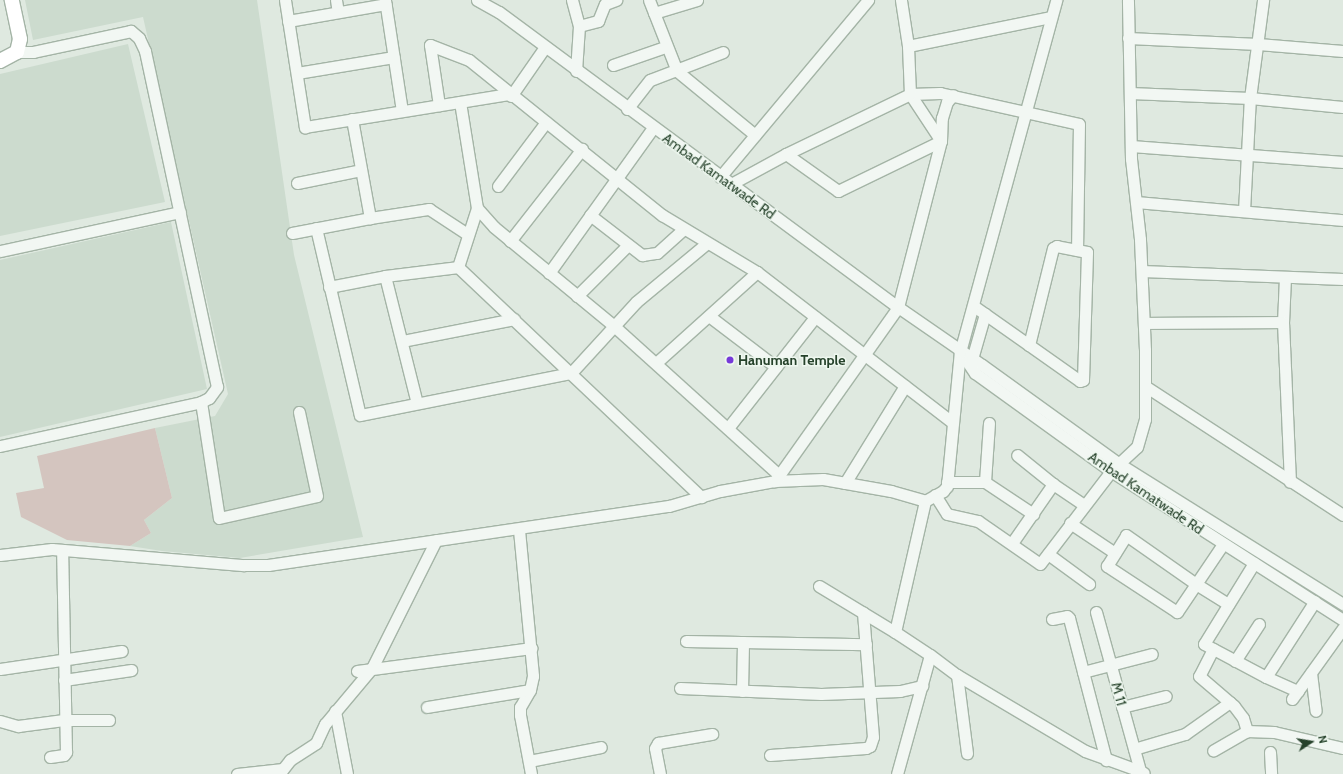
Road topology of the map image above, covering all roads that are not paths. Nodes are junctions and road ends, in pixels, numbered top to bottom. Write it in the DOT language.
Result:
graph roads {
  1 [pos="12,0"];
  2 [pos="285,0"];
  3 [pos="336,0"];
  4 [pos="477,0"];
  5 [pos="572,0"];
  6 [pos="616,0"];
  7 [pos="649,0"];
  8 [pos="697,0"];
  9 [pos="868,0"];
  10 [pos="901,0"];
  11 [pos="1056,0"];
  12 [pos="1128,0"];
  13 [pos="1263,0"];
  14 [pos="385,2"];
  15 [pos="338,12"];
  16 [pos="654,13"];
  17 [pos="1050,17"];
  18 [pos="288,21"];
  19 [pos="579,26"];
  20 [pos="1128,38"];
  21 [pos="1258,44"];
  22 [pos="665,46"];
  23 [pos="908,46"];
  24 [pos="545,47"];
  25 [pos="1343,51"];
  26 [pos="16,52"];
  27 [pos="723,52"];
  28 [pos="394,57"];
  29 [pos="0,61"];
  30 [pos="613,65"];
  31 [pos="576,71"];
  32 [pos="676,71"];
  33 [pos="297,73"];
  34 [pos="1130,93"];
  35 [pos="910,94"];
  36 [pos="510,95"];
  37 [pos="953,96"];
  38 [pos="1250,98"];
  39 [pos="460,102"];
  40 [pos="439,105"];
  41 [pos="1343,107"];
  42 [pos="627,110"];
  43 [pos="402,111"];
  44 [pos="1027,112"];
  45 [pos="352,119"];
  46 [pos="546,122"];
  47 [pos="653,128"];
  48 [pos="755,135"];
  49 [pos="940,141"];
  50 [pos="1131,146"];
  51 [pos="582,149"];
  52 [pos="786,154"];
  53 [pos="1248,156"];
  54 [pos="1343,162"];
  55 [pos="362,170"];
  56 [pos="720,177"];
  57 [pos="616,179"];
  58 [pos="297,183"];
  59 [pos="731,184"];
  60 [pos="498,186"];
  61 [pos="1136,202"];
  62 [pos="476,208"];
  63 [pos="1244,211"];
  64 [pos="180,212"];
  65 [pos="590,215"];
  66 [pos="370,218"];
  67 [pos="1343,220"];
  68 [pos="316,228"];
  69 [pos="684,229"];
  70 [pos="292,233"];
  71 [pos="467,234"];
  72 [pos="510,241"];
  73 [pos="707,243"];
  74 [pos="628,245"];
  75 [pos="1077,250"];
  76 [pos="0,251"];
  77 [pos="458,267"];
  78 [pos="1142,271"];
  79 [pos="757,272"];
  80 [pos="548,273"];
  81 [pos="385,276"];
  82 [pos="1285,277"];
  83 [pos="1343,279"];
  84 [pos="329,287"];
  85 [pos="577,296"];
  86 [pos="975,306"];
  87 [pos="898,307"];
  88 [pos="985,314"];
  89 [pos="709,316"];
  90 [pos="815,317"];
  91 [pos="514,319"];
  92 [pos="1283,322"];
  93 [pos="1144,323"];
  94 [pos="614,326"];
  95 [pos="402,342"];
  96 [pos="1029,345"];
  97 [pos="960,352"];
  98 [pos="864,355"];
  99 [pos="972,359"];
  100 [pos="656,363"];
  101 [pos="776,367"];
  102 [pos="571,373"];
  103 [pos="905,386"];
  104 [pos="1145,386"];
  105 [pos="201,402"];
  106 [pos="417,403"];
  107 [pos="299,412"];
  108 [pos="953,423"];
  109 [pos="989,423"];
  110 [pos="728,428"];
  111 [pos="0,446"];
  112 [pos="1017,454"];
  113 [pos="1114,467"];
  114 [pos="777,478"];
  115 [pos="947,482"];
  116 [pos="985,482"];
  117 [pos="1290,482"];
  118 [pos="845,483"];
  119 [pos="1053,484"];
  120 [pos="935,495"];
  121 [pos="701,497"];
  122 [pos="925,501"];
  123 [pos="1084,505"];
  124 [pos="1033,514"];
  125 [pos="1343,515"];
  126 [pos="1070,523"];
  127 [pos="519,530"];
  128 [pos="436,540"];
  129 [pos="1012,543"];
  130 [pos="1223,544"];
  131 [pos="62,550"];
  132 [pos="1115,553"];
  133 [pos="1048,554"];
  134 [pos="0,555"];
  135 [pos="1254,563"];
  136 [pos="1089,584"];
  137 [pos="1196,584"];
  138 [pos="819,586"];
  139 [pos="1315,601"];
  140 [pos="1228,604"];
  141 [pos="1343,604"];
  142 [pos="863,612"];
  143 [pos="1096,612"];
  144 [pos="1052,620"];
  145 [pos="1343,620"];
  146 [pos="1259,624"];
  147 [pos="1343,628"];
  148 [pos="895,632"];
  149 [pos="686,641"];
  150 [pos="743,642"];
  151 [pos="866,644"];
  152 [pos="531,648"];
  153 [pos="1213,649"];
  154 [pos="122,651"];
  155 [pos="1152,654"];
  156 [pos="930,655"];
  157 [pos="1235,661"];
  158 [pos="63,662"];
  159 [pos="1111,665"];
  160 [pos="372,668"];
  161 [pos="0,669"];
  162 [pos="132,670"];
  163 [pos="357,670"];
  164 [pos="1083,672"];
  165 [pos="1311,673"];
  166 [pos="957,674"];
  167 [pos="1266,677"];
  168 [pos="64,680"];
  169 [pos="922,686"];
  170 [pos="680,688"];
  171 [pos="530,690"];
  172 [pos="742,691"];
  173 [pos="870,692"];
  174 [pos="1166,696"];
  175 [pos="1230,702"];
  176 [pos="1122,707"];
  177 [pos="427,708"];
  178 [pos="335,711"];
  179 [pos="1316,711"];
  180 [pos="64,720"];
  181 [pos="109,720"];
  182 [pos="0,721"];
  183 [pos="1247,731"];
  184 [pos="712,734"];
  185 [pos="601,747"];
  186 [pos="1343,748"];
  187 [pos="1134,749"];
  188 [pos="1213,751"];
  189 [pos="1270,752"];
  190 [pos="967,753"];
  191 [pos="770,755"];
  192 [pos="50,757"];
  193 [pos="1106,760"];
  194 [pos="529,761"];
  195 [pos="281,771"];
  196 [pos="1143,773"];
  197 [pos="237,774"];
  198 [pos="346,774"];
  199 [pos="531,774"];
  200 [pos="660,774"];
  201 [pos="897,774"];
  202 [pos="1271,774"];
  1 -- 26 [label="main road"];
  2 -- 18 [label="street"];
  3 -- 15 [label="street"];
  4 -- 24 [label="street, Ambad Kamatwade Rd"];
  5 -- 19 [label="street"];
  6 -- 19 [label="street"];
  7 -- 16 [label="street"];
  8 -- 16 [label="street"];
  9 -- 48 [label="street"];
  10 -- 23 [label="street"];
  11 -- 17 [label="street"];
  12 -- 20 [label="street"];
  13 -- 21 [label="street"];
  14 -- 15 [label="street"];
  14 -- 28 [label="street"];
  15 -- 18 [label="street"];
  16 -- 22 [label="street"];
  17 -- 23 [label="street"];
  17 -- 44 [label="street"];
  18 -- 33 [label="street"];
  19 -- 31 [label="street"];
  20 -- 21 [label="street"];
  20 -- 34 [label="street"];
  21 -- 25 [label="street"];
  21 -- 38 [label="street"];
  22 -- 30 [label="street"];
  22 -- 32 [label="street"];
  23 -- 35 [label="street"];
  24 -- 31 [label="street, Ambad Kamatwade Rd"];
  24 -- 36 [label="street"];
  26 -- 29 [label="main road"];
  26 -- 64 [label="street"];
  27 -- 32 [label="street"];
  28 -- 33 [label="street"];
  28 -- 43 [label="street"];
  31 -- 42 [label="street, Ambad Kamatwade Rd"];
  32 -- 42 [label="street"];
  32 -- 48 [label="street"];
  33 -- 45 [label="street"];
  34 -- 38 [label="street"];
  34 -- 50 [label="street"];
  35 -- 37 [label="street"];
  35 -- 49 [label="street"];
  35 -- 52 [label="street"];
  36 -- 39 [label="street"];
  36 -- 40 [label="street"];
  36 -- 46 [label="street"];
  37 -- 44 [label="street"];
  37 -- 49 [label="street"];
  38 -- 41 [label="street"];
  38 -- 53 [label="street"];
  39 -- 40 [label="street"];
  39 -- 62 [label="street"];
  40 -- 43 [label="street"];
  42 -- 47 [label="street, Ambad Kamatwade Rd"];
  43 -- 45 [label="street"];
  44 -- 75 [label="street"];
  44 -- 86 [label="street"];
  45 -- 55 [label="street"];
  46 -- 51 [label="street"];
  46 -- 60 [label="street"];
  47 -- 56 [label="street, Ambad Kamatwade Rd"];
  47 -- 57 [label="street"];
  48 -- 56 [label="street"];
  49 -- 52 [label="street"];
  49 -- 87 [label="street"];
  50 -- 53 [label="street"];
  50 -- 61 [label="street"];
  51 -- 57 [label="street"];
  51 -- 72 [label="street"];
  52 -- 59 [label="street"];
  53 -- 54 [label="street"];
  53 -- 63 [label="street"];
  55 -- 58 [label="street"];
  55 -- 66 [label="street"];
  56 -- 59 [label="street, Ambad Kamatwade Rd"];
  57 -- 65 [label="street"];
  57 -- 69 [label="street"];
  59 -- 87 [label="street, Ambad Kamatwade Rd"];
  61 -- 63 [label="street"];
  61 -- 78 [label="street"];
  62 -- 71 [label="street"];
  62 -- 72 [label="street"];
  63 -- 67 [label="street"];
  64 -- 76 [label="street"];
  64 -- 105 [label="street"];
  65 -- 74 [label="street"];
  65 -- 80 [label="street"];
  66 -- 68 [label="street"];
  66 -- 71 [label="street"];
  68 -- 70 [label="street"];
  68 -- 84 [label="street"];
  69 -- 73 [label="street"];
  69 -- 74 [label="street"];
  71 -- 77 [label="street"];
  72 -- 80 [label="street"];
  73 -- 79 [label="street"];
  73 -- 94 [label="street"];
  74 -- 85 [label="street"];
  77 -- 81 [label="street"];
  77 -- 91 [label="street"];
  78 -- 82 [label="street"];
  78 -- 93 [label="street"];
  79 -- 89 [label="street"];
  79 -- 90 [label="street"];
  80 -- 85 [label="street"];
  81 -- 84 [label="street"];
  81 -- 95 [label="street"];
  82 -- 83 [label="street"];
  82 -- 92 [label="street"];
  84 -- 106 [label="street"];
  85 -- 94 [label="street"];
  86 -- 88 [label="street"];
  86 -- 97 [label="street"];
  87 -- 97 [label="street, Ambad Kamatwade Rd"];
  87 -- 98 [label="street"];
  88 -- 96 [label="street"];
  88 -- 99 [label="street"];
  89 -- 100 [label="street"];
  89 -- 101 [label="street"];
  90 -- 98 [label="street"];
  90 -- 101 [label="street"];
  91 -- 95 [label="street"];
  91 -- 102 [label="street"];
  92 -- 93 [label="street"];
  92 -- 117 [label="street"];
  93 -- 104 [label="street"];
  94 -- 100 [label="street"];
  94 -- 102 [label="street"];
  95 -- 106 [label="street"];
  96 -- 96 [label="street"];
  97 -- 99 [label="street, Ambad Kamatwade Rd"];
  97 -- 108 [label="street"];
  97 -- 113 [label="street, Ambad Kamatwade Rd"];
  98 -- 103 [label="street"];
  98 -- 114 [label="street"];
  99 -- 113 [label="street, Ambad Kamatwade Rd"];
  100 -- 110 [label="street"];
  101 -- 110 [label="street"];
  102 -- 106 [label="street"];
  102 -- 121 [label="street"];
  103 -- 108 [label="street"];
  103 -- 118 [label="street"];
  104 -- 113 [label="street"];
  104 -- 117 [label="street"];
  105 -- 107 [label="street"];
  105 -- 111 [label="street"];
  108 -- 115 [label="street"];
  109 -- 116 [label="street"];
  110 -- 114 [label="street"];
  112 -- 119 [label="street"];
  113 -- 123 [label="street"];
  113 -- 130 [label="street, Ambad Kamatwade Rd"];
  113 -- 141 [label="street, Ambad Kamatwade Rd"];
  114 -- 118 [label="street"];
  114 -- 121 [label="street"];
  115 -- 116 [label="street"];
  115 -- 120 [label="street"];
  116 -- 124 [label="street"];
  117 -- 125 [label="street"];
  118 -- 122 [label="street"];
  119 -- 123 [label="street"];
  119 -- 124 [label="street"];
  120 -- 122 [label="street"];
  120 -- 129 [label="street"];
  121 -- 127 [label="street"];
  122 -- 148 [label="street"];
  123 -- 126 [label="street"];
  124 -- 129 [label="street"];
  126 -- 132 [label="street"];
  126 -- 133 [label="street"];
  127 -- 128 [label="street"];
  127 -- 152 [label="street"];
  128 -- 131 [label="street"];
  128 -- 160 [label="street"];
  129 -- 133 [label="street"];
  130 -- 135 [label="street, Ambad Kamatwade Rd"];
  130 -- 137 [label="street"];
  131 -- 134 [label="street"];
  131 -- 158 [label="street"];
  132 -- 137 [label="street"];
  132 -- 137 [label="street"];
  133 -- 136 [label="street"];
  135 -- 139 [label="street, Ambad Kamatwade Rd"];
  135 -- 140 [label="street"];
  137 -- 140 [label="street"];
  138 -- 142 [label="street"];
  139 -- 145 [label="street, Ambad Kamatwade Rd"];
  139 -- 167 [label="street"];
  140 -- 153 [label="street"];
  142 -- 148 [label="street"];
  142 -- 151 [label="street"];
  143 -- 159 [label="street, M 11"];
  144 -- 164 [label="street"];
  146 -- 157 [label="street"];
  147 -- 165 [label="street"];
  148 -- 156 [label="street"];
  149 -- 150 [label="street"];
  150 -- 151 [label="street"];
  150 -- 172 [label="street"];
  151 -- 173 [label="street"];
  152 -- 160 [label="street"];
  152 -- 171 [label="street"];
  153 -- 157 [label="street"];
  153 -- 175 [label="street"];
  154 -- 158 [label="street"];
  155 -- 159 [label="street"];
  156 -- 166 [label="street"];
  156 -- 169 [label="street"];
  157 -- 167 [label="street"];
  158 -- 161 [label="street"];
  158 -- 168 [label="street"];
  159 -- 164 [label="street"];
  159 -- 176 [label="street, M 11"];
  160 -- 163 [label="street"];
  160 -- 178 [label="street"];
  162 -- 168 [label="street"];
  164 -- 193 [label="street"];
  165 -- 167 [label="street"];
  165 -- 179 [label="street"];
  166 -- 190 [label="street"];
  166 -- 193 [label="street"];
  168 -- 180 [label="street"];
  169 -- 173 [label="street"];
  169 -- 201 [label="street"];
  170 -- 172 [label="street"];
  171 -- 177 [label="street"];
  171 -- 194 [label="street"];
  172 -- 173 [label="street"];
  173 -- 191 [label="street"];
  174 -- 176 [label="street"];
  175 -- 183 [label="street"];
  175 -- 187 [label="street"];
  176 -- 187 [label="street, M 11"];
  178 -- 195 [label="street"];
  178 -- 198 [label="street"];
  180 -- 181 [label="street"];
  180 -- 182 [label="street"];
  180 -- 192 [label="street"];
  183 -- 186 [label="street"];
  183 -- 188 [label="street"];
  184 -- 200 [label="street"];
  185 -- 194 [label="street"];
  187 -- 196 [label="street, M 11"];
  189 -- 202 [label="street"];
  193 -- 196 [label="street"];
  194 -- 199 [label="street"];
  195 -- 197 [label="street"];
}
